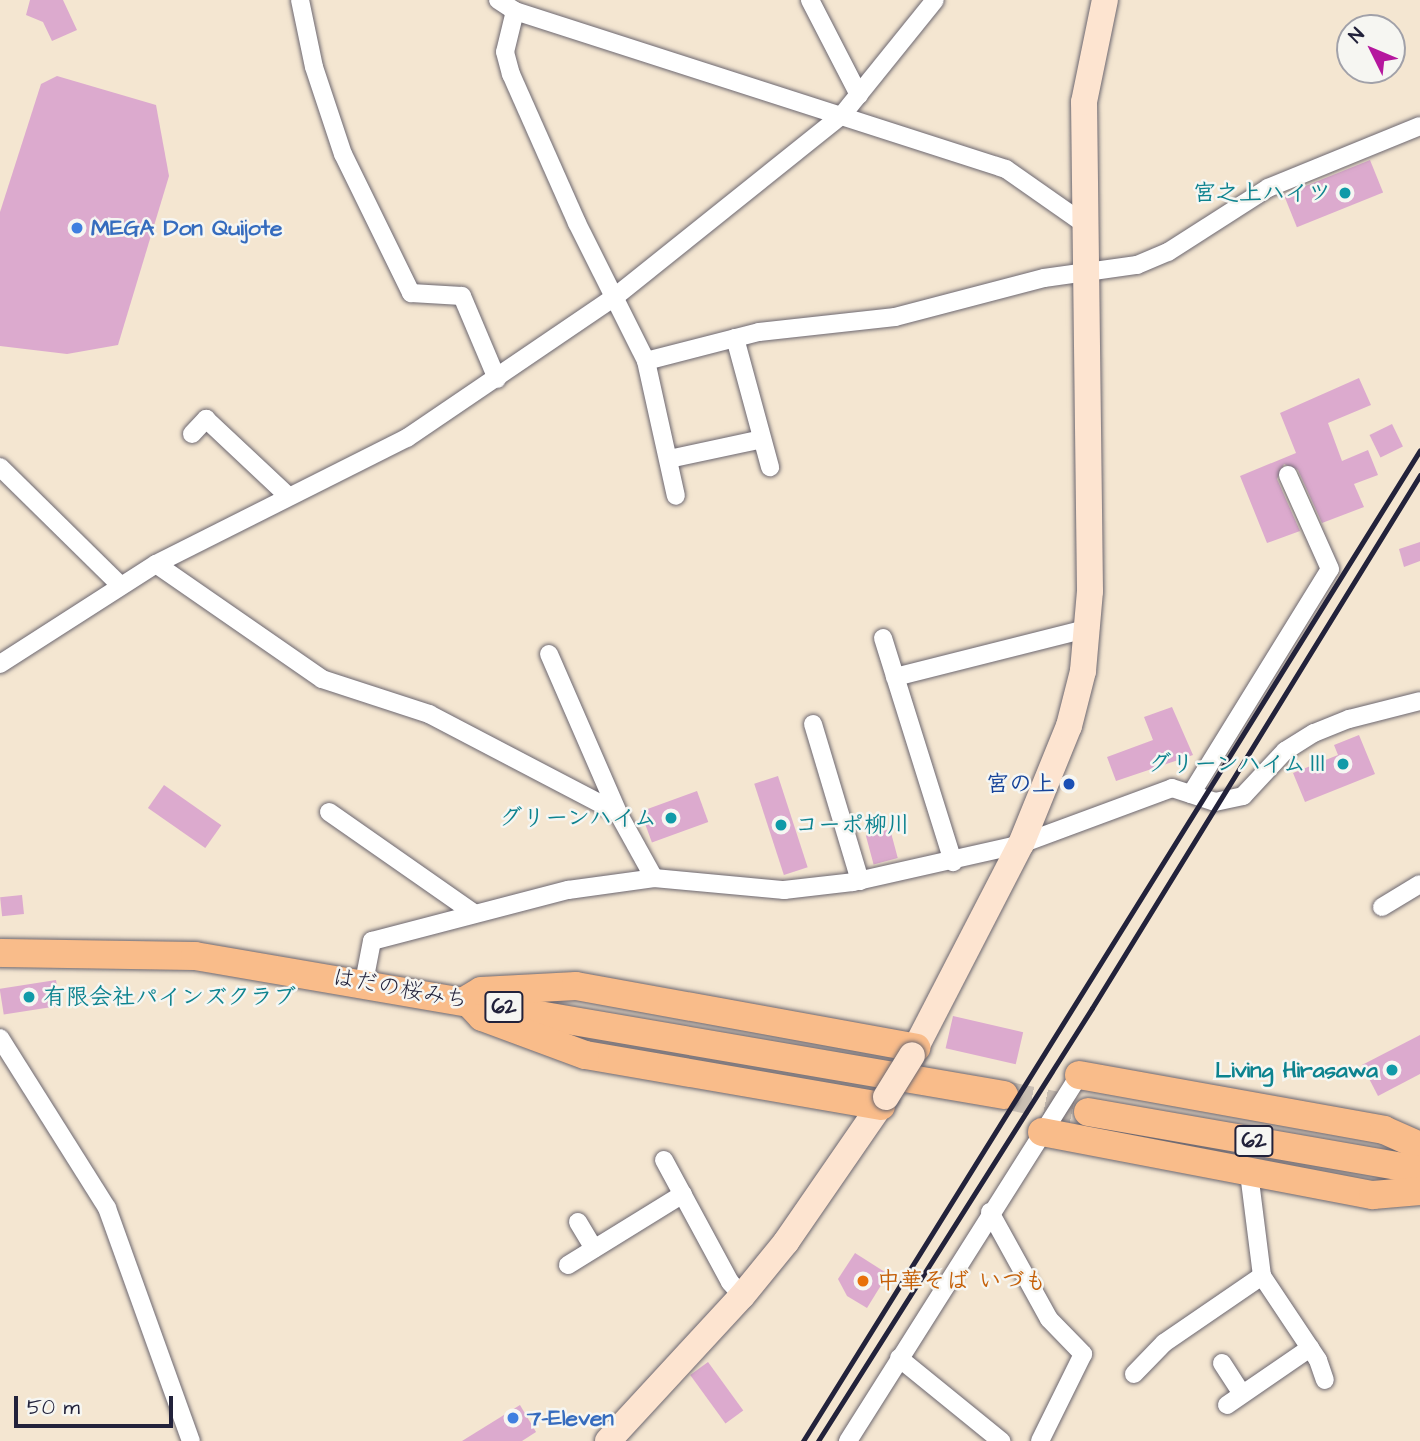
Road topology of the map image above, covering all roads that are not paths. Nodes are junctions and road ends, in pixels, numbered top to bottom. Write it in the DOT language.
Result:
graph roads {
  1 [pos="300,0"];
  2 [pos="498,0"];
  3 [pos="810,0"];
  4 [pos="935,0"];
  5 [pos="1105,0"];
  6 [pos="516,11"];
  7 [pos="859,95"];
  8 [pos="843,114"];
  9 [pos="1420,127"];
  10 [pos="1083,223"];
  11 [pos="1086,270"];
  12 [pos="616,296"];
  13 [pos="735,338"];
  14 [pos="646,361"];
  15 [pos="496,379"];
  16 [pos="192,434"];
  17 [pos="762,439"];
  18 [pos="669,459"];
  19 [pos="0,467"];
  20 [pos="770,467"];
  21 [pos="1288,475"];
  22 [pos="288,496"];
  23 [pos="676,496"];
  24 [pos="156,564"];
  25 [pos="120,584"];
  26 [pos="1090,628"];
  27 [pos="883,638"];
  28 [pos="549,654"];
  29 [pos="0,664"];
  30 [pos="895,677"];
  31 [pos="1420,701"];
  32 [pos="813,724"];
  33 [pos="1191,794"];
  34 [pos="328,812"];
  35 [pos="618,813"];
  36 [pos="1021,844"];
  37 [pos="953,862"];
  38 [pos="654,878"];
  39 [pos="860,881"];
  40 [pos="1420,884"];
  41 [pos="1382,906"];
  42 [pos="474,913"];
  43 [pos="0,953"];
  44 [pos="364,982"];
  45 [pos="466,1000"];
  46 [pos="0,1038"];
  47 [pos="914,1051"];
  48 [pos="1079,1075"];
  49 [pos="1004,1095"];
  50 [pos="884,1101"];
  51 [pos="1088,1112"];
  52 [pos="1042,1132"];
  53 [pos="1420,1146"];
  54 [pos="664,1160"];
  55 [pos="1420,1170"];
  56 [pos="1249,1174"];
  57 [pos="1420,1191"];
  58 [pos="683,1194"];
  59 [pos="990,1212"];
  60 [pos="578,1222"];
  61 [pos="594,1249"];
  62 [pos="568,1265"];
  63 [pos="1262,1276"];
  64 [pos="742,1296"];
  65 [pos="1310,1348"];
  66 [pos="899,1359"];
  67 [pos="1222,1363"];
  68 [pos="1134,1374"];
  69 [pos="1325,1380"];
  70 [pos="1242,1394"];
  71 [pos="1227,1405"];
  72 [pos="191,1441"];
  73 [pos="608,1441"];
  74 [pos="848,1441"];
  75 [pos="1001,1441"];
  76 [pos="1040,1441"];
  1 -- 15 [label="street"];
  2 -- 6 [label="street"];
  3 -- 7 [label="street"];
  4 -- 7 [label="street"];
  5 -- 10 [label="street"];
  6 -- 8 [label="street"];
  6 -- 12 [label="street"];
  7 -- 8 [label="street"];
  8 -- 10 [label="street"];
  8 -- 12 [label="street"];
  9 -- 11 [label="street"];
  10 -- 11 [label="street"];
  11 -- 13 [label="street"];
  11 -- 26 [label="street"];
  12 -- 14 [label="street"];
  12 -- 15 [label="street"];
  13 -- 14 [label="street"];
  13 -- 17 [label="street"];
  14 -- 18 [label="street"];
  15 -- 22 [label="street"];
  16 -- 22 [label="street"];
  17 -- 18 [label="street"];
  17 -- 20 [label="street"];
  18 -- 23 [label="street"];
  19 -- 25 [label="street"];
  21 -- 33 [label="street"];
  22 -- 24 [label="street"];
  24 -- 25 [label="street"];
  24 -- 35 [label="street"];
  25 -- 29 [label="street"];
  26 -- 30 [label="street"];
  26 -- 36 [label="street"];
  27 -- 30 [label="street"];
  28 -- 35 [label="street"];
  30 -- 37 [label="street"];
  31 -- 33 [label="street"];
  32 -- 39 [label="street"];
  33 -- 36 [label="street"];
  34 -- 42 [label="street"];
  35 -- 38 [label="street"];
  36 -- 37 [label="street"];
  36 -- 47 [label="street"];
  37 -- 39 [label="street"];
  38 -- 39 [label="street"];
  38 -- 42 [label="street"];
  40 -- 41 [label="street"];
  42 -- 44 [label="street"];
  43 -- 44 [label="main road, はだの桜みち / 62"];
  44 -- 45 [label="main road, はだの桜みち / 62"];
  45 -- 47 [label="main road"];
  45 -- 49 [label="main road, はだの桜みち / 62"];
  45 -- 50 [label="main road"];
  46 -- 72 [label="street"];
  47 -- 50 [label="street, bridge"];
  48 -- 52 [label="street"];
  48 -- 53 [label="main road"];
  50 -- 64 [label="street"];
  51 -- 55 [label="main road, 62"];
  52 -- 56 [label="main road"];
  52 -- 59 [label="street"];
  54 -- 58 [label="street"];
  56 -- 57 [label="main road"];
  56 -- 63 [label="street"];
  58 -- 61 [label="street"];
  58 -- 64 [label="street"];
  59 -- 66 [label="street"];
  59 -- 76 [label="street"];
  60 -- 61 [label="street"];
  61 -- 62 [label="street"];
  63 -- 65 [label="street"];
  63 -- 68 [label="street"];
  64 -- 73 [label="street"];
  65 -- 69 [label="street"];
  65 -- 70 [label="street"];
  66 -- 74 [label="street"];
  66 -- 75 [label="street"];
  67 -- 70 [label="street"];
  70 -- 71 [label="street"];
}
